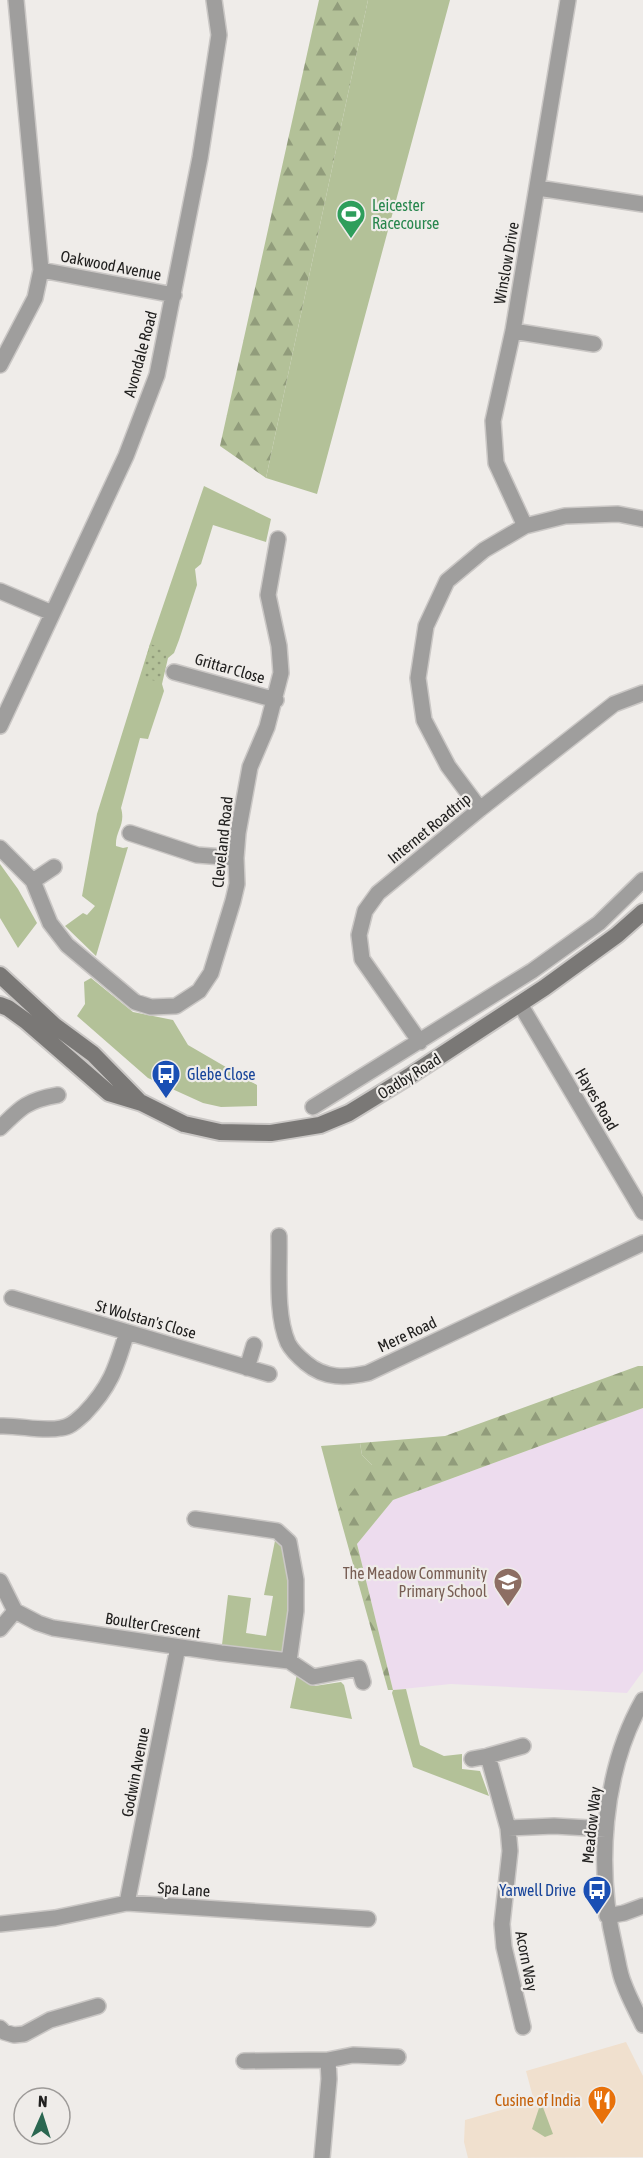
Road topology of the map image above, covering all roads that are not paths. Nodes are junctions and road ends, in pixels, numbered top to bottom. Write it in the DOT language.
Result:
graph roads {
  1 [pos="16,0"];
  2 [pos="214,0"];
  3 [pos="568,0"];
  4 [pos="538,188"];
  5 [pos="643,204"];
  6 [pos="41,270"];
  7 [pos="174,295"];
  8 [pos="513,332"];
  9 [pos="594,344"];
  10 [pos="0,365"];
  11 [pos="643,519"];
  12 [pos="525,526"];
  13 [pos="278,539"];
  14 [pos="0,591"];
  15 [pos="52,613"];
  16 [pos="174,672"];
  17 [pos="643,693"];
  18 [pos="276,700"];
  19 [pos="0,726"];
  20 [pos="480,809"];
  21 [pos="130,833"];
  22 [pos="0,848"];
  23 [pos="236,858"];
  24 [pos="54,867"];
  25 [pos="643,880"];
  26 [pos="33,881"];
  27 [pos="643,912"];
  28 [pos="0,975"];
  29 [pos="520,1004"];
  30 [pos="0,1005"];
  31 [pos="0,1015"];
  32 [pos="26,1021"];
  33 [pos="420,1042"];
  34 [pos="58,1095"];
  35 [pos="142,1103"];
  36 [pos="313,1107"];
  37 [pos="0,1128"];
  38 [pos="643,1212"];
  39 [pos="279,1236"];
  40 [pos="643,1243"];
  41 [pos="12,1298"];
  42 [pos="127,1332"];
  43 [pos="254,1345"];
  44 [pos="247,1368"];
  45 [pos="270,1374"];
  46 [pos="0,1426"];
  47 [pos="203,1515"];
  48 [pos="0,1581"];
  49 [pos="15,1611"];
  50 [pos="0,1629"];
  51 [pos="178,1647"];
  52 [pos="289,1661"];
  53 [pos="363,1682"];
  54 [pos="643,1700"];
  55 [pos="523,1746"];
  56 [pos="488,1756"];
  57 [pos="472,1759"];
  58 [pos="508,1828"];
  59 [pos="606,1829"];
  60 [pos="127,1903"];
  61 [pos="643,1906"];
  62 [pos="607,1916"];
  63 [pos="368,1919"];
  64 [pos="0,1924"];
  65 [pos="98,2006"];
  66 [pos="643,2025"];
  67 [pos="523,2027"];
  68 [pos="0,2028"];
  69 [pos="398,2057"];
  70 [pos="328,2060"];
  71 [pos="244,2061"];
  72 [pos="322,2158"];
  1 -- 6 [label="street"];
  2 -- 7 [label="street, Avondale Road"];
  3 -- 4 [label="street, Winslow Drive"];
  4 -- 5 [label="street"];
  4 -- 8 [label="street, Winslow Drive"];
  6 -- 7 [label="street, Oakwood Avenue"];
  6 -- 10 [label="street"];
  7 -- 15 [label="street, Avondale Road"];
  8 -- 9 [label="street"];
  8 -- 12 [label="street, Winslow Drive"];
  11 -- 12 [label="street"];
  12 -- 20 [label="street"];
  13 -- 18 [label="street, Cleveland Road"];
  14 -- 15 [label="street"];
  15 -- 19 [label="street, Avondale Road"];
  16 -- 18 [label="street, Grittar Close"];
  17 -- 20 [label="street, Internet Roadtrip"];
  18 -- 23 [label="street, Cleveland Road"];
  20 -- 33 [label="street, Internet Roadtrip"];
  21 -- 23 [label="street"];
  22 -- 26 [label="street, Cleveland Road"];
  23 -- 26 [label="street, Cleveland Road"];
  24 -- 26 [label="street"];
  25 -- 33 [label="street, Oadby Road"];
  27 -- 29 [label="main road, Oadby Road"];
  28 -- 35 [label="main road, Oadby Road"];
  29 -- 35 [label="main road, Oadby Road"];
  29 -- 38 [label="street, Hayes Road"];
  30 -- 32 [label="main road, Oadby Road"];
  31 -- 32 [label="main road"];
  32 -- 35 [label="main road, Oadby Road"];
  33 -- 36 [label="street, Oadby Road"];
  34 -- 37 [label="street"];
  39 -- 40 [label="street, Mere Road"];
  41 -- 42 [label="street, St Wolstan's Close"];
  42 -- 44 [label="street, St Wolstan's Close"];
  42 -- 46 [label="street"];
  43 -- 44 [label="street"];
  44 -- 45 [label="street, St Wolstan's Close"];
  47 -- 52 [label="street"];
  48 -- 49 [label="street"];
  49 -- 50 [label="street"];
  49 -- 51 [label="street, Boulter Crescent"];
  51 -- 52 [label="street, Boulter Crescent"];
  51 -- 60 [label="street, Godwin Avenue"];
  52 -- 53 [label="street, Boulter Crescent"];
  54 -- 59 [label="street, Meadow Way"];
  55 -- 56 [label="street"];
  56 -- 57 [label="street"];
  56 -- 58 [label="street, Acorn Way"];
  58 -- 59 [label="street"];
  58 -- 67 [label="street, Acorn Way"];
  59 -- 62 [label="street, Meadow Way"];
  60 -- 63 [label="street, Spa Lane"];
  60 -- 64 [label="street, Spa Lane"];
  61 -- 62 [label="street"];
  62 -- 66 [label="street, Meadow Way"];
  65 -- 68 [label="street"];
  69 -- 70 [label="street"];
  70 -- 71 [label="street"];
  70 -- 72 [label="street"];
}
